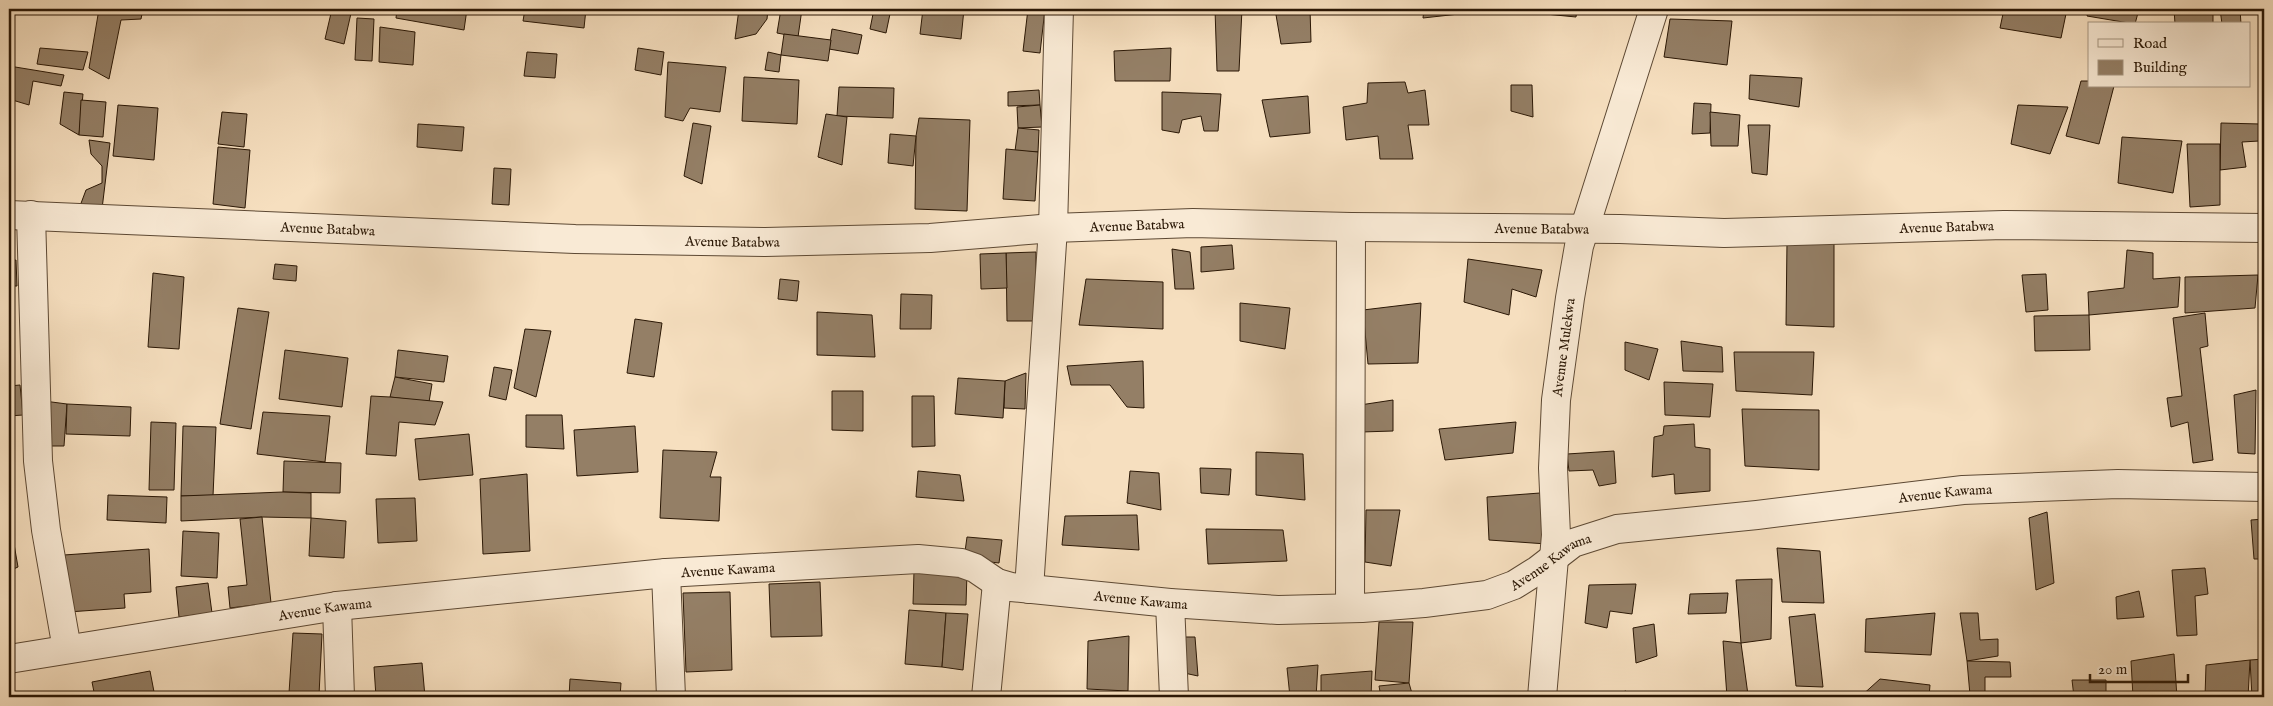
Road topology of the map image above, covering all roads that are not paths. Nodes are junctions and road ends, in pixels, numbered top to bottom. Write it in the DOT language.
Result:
graph roads {
  1 [pos="1060,9"];
  2 [pos="1654,9"];
  3 [pos="20,215"];
  4 [pos="1351,227"];
  5 [pos="1053,228"];
  6 [pos="2264,228"];
  7 [pos="1584,229"];
  8 [pos="2264,487"];
  9 [pos="1554,558"];
  10 [pos="666,573"];
  11 [pos="997,582"];
  12 [pos="1028,589"];
  13 [pos="1170,603"];
  14 [pos="337,606"];
  15 [pos="1350,608"];
  16 [pos="67,649"];
  17 [pos="9,659"];
  18 [pos="340,697"];
  19 [pos="671,697"];
  20 [pos="986,697"];
  21 [pos="1174,697"];
  22 [pos="1542,697"];
  1 -- 5 [label="street"];
  2 -- 7 [label="street, Avenue Mulekwa"];
  3 -- 5 [label="street, Avenue Batabwa"];
  3 -- 16 [label="street"];
  4 -- 5 [label="street, Avenue Batabwa"];
  4 -- 7 [label="street, Avenue Batabwa"];
  4 -- 15 [label="street"];
  5 -- 12 [label="street"];
  6 -- 7 [label="street, Avenue Batabwa"];
  7 -- 9 [label="street, Avenue Mulekwa"];
  8 -- 9 [label="street, Avenue Kawama"];
  9 -- 15 [label="street, Avenue Kawama"];
  9 -- 22 [label="street, Avenue Mulekwa"];
  10 -- 11 [label="street, Avenue Kawama"];
  10 -- 14 [label="street, Avenue Kawama"];
  10 -- 19 [label="street"];
  11 -- 12 [label="street, Avenue Kawama"];
  11 -- 20 [label="street"];
  12 -- 13 [label="street, Avenue Kawama"];
  13 -- 15 [label="street, Avenue Kawama"];
  13 -- 21 [label="street"];
  14 -- 16 [label="street, Avenue Kawama"];
  14 -- 18 [label="street"];
  16 -- 17 [label="street, Avenue Kawama"];
}
